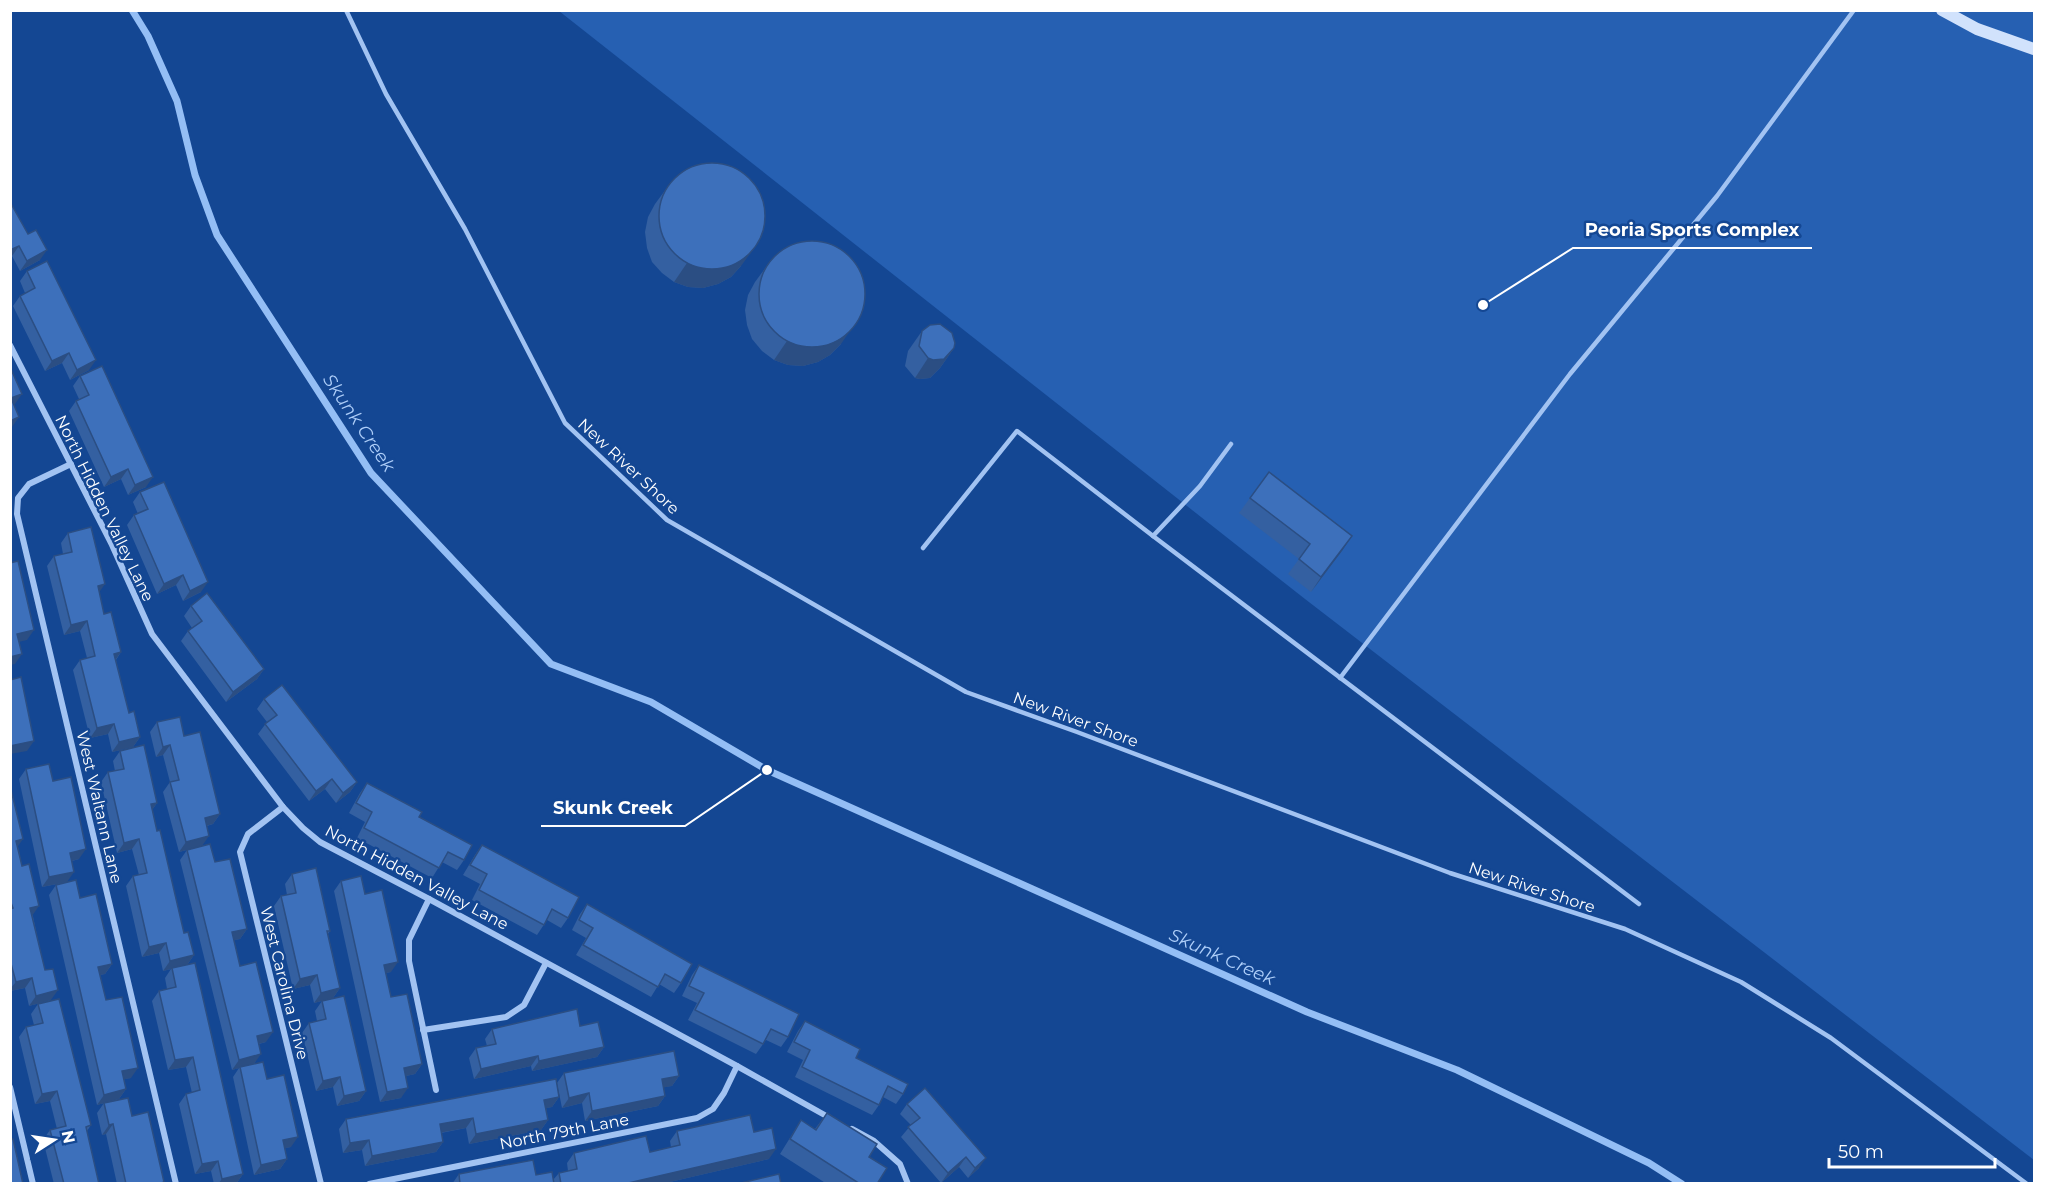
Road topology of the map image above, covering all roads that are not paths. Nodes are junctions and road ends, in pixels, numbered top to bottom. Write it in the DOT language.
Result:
graph roads {
  1 [pos="346,10"];
  2 [pos="1854,10"];
  3 [pos="1942,10"];
  4 [pos="2034,49"];
  5 [pos="10,345"];
  6 [pos="1231,444"];
  7 [pos="71,464"];
  8 [pos="1153,536"];
  9 [pos="922,548"];
  10 [pos="1340,678"];
  11 [pos="284,807"];
  12 [pos="429,899"];
  13 [pos="1639,904"];
  14 [pos="546,963"];
  15 [pos="423,1030"];
  16 [pos="737,1066"];
  17 [pos="10,1087"];
  18 [pos="436,1090"];
  19 [pos="836,1121"];
  20 [pos="846,1126"];
  21 [pos="33,1184"];
  22 [pos="176,1184"];
  23 [pos="321,1184"];
  24 [pos="369,1184"];
  25 [pos="908,1184"];
  26 [pos="2027,1184"];
  1 -- 26 [label="lane, New River Shore"];
  2 -- 10 [label="lane"];
  3 -- 4 [label="street"];
  5 -- 7 [label="street, North Hidden Valley Lane"];
  6 -- 8 [label="lane"];
  7 -- 11 [label="street, North Hidden Valley Lane"];
  7 -- 22 [label="street, West Waltann Lane"];
  8 -- 9 [label="lane"];
  8 -- 10 [label="lane"];
  10 -- 13 [label="lane"];
  11 -- 12 [label="street, North Hidden Valley Lane"];
  11 -- 23 [label="street, West Carolina Drive"];
  12 -- 14 [label="street, North Hidden Valley Lane"];
  12 -- 15 [label="street"];
  14 -- 15 [label="street"];
  14 -- 16 [label="street, North Hidden Valley Lane"];
  15 -- 18 [label="street"];
  16 -- 19 [label="street, North Hidden Valley Lane"];
  16 -- 24 [label="street, North 79th Lane"];
  17 -- 21 [label="street"];
  20 -- 25 [label="street"];
}
